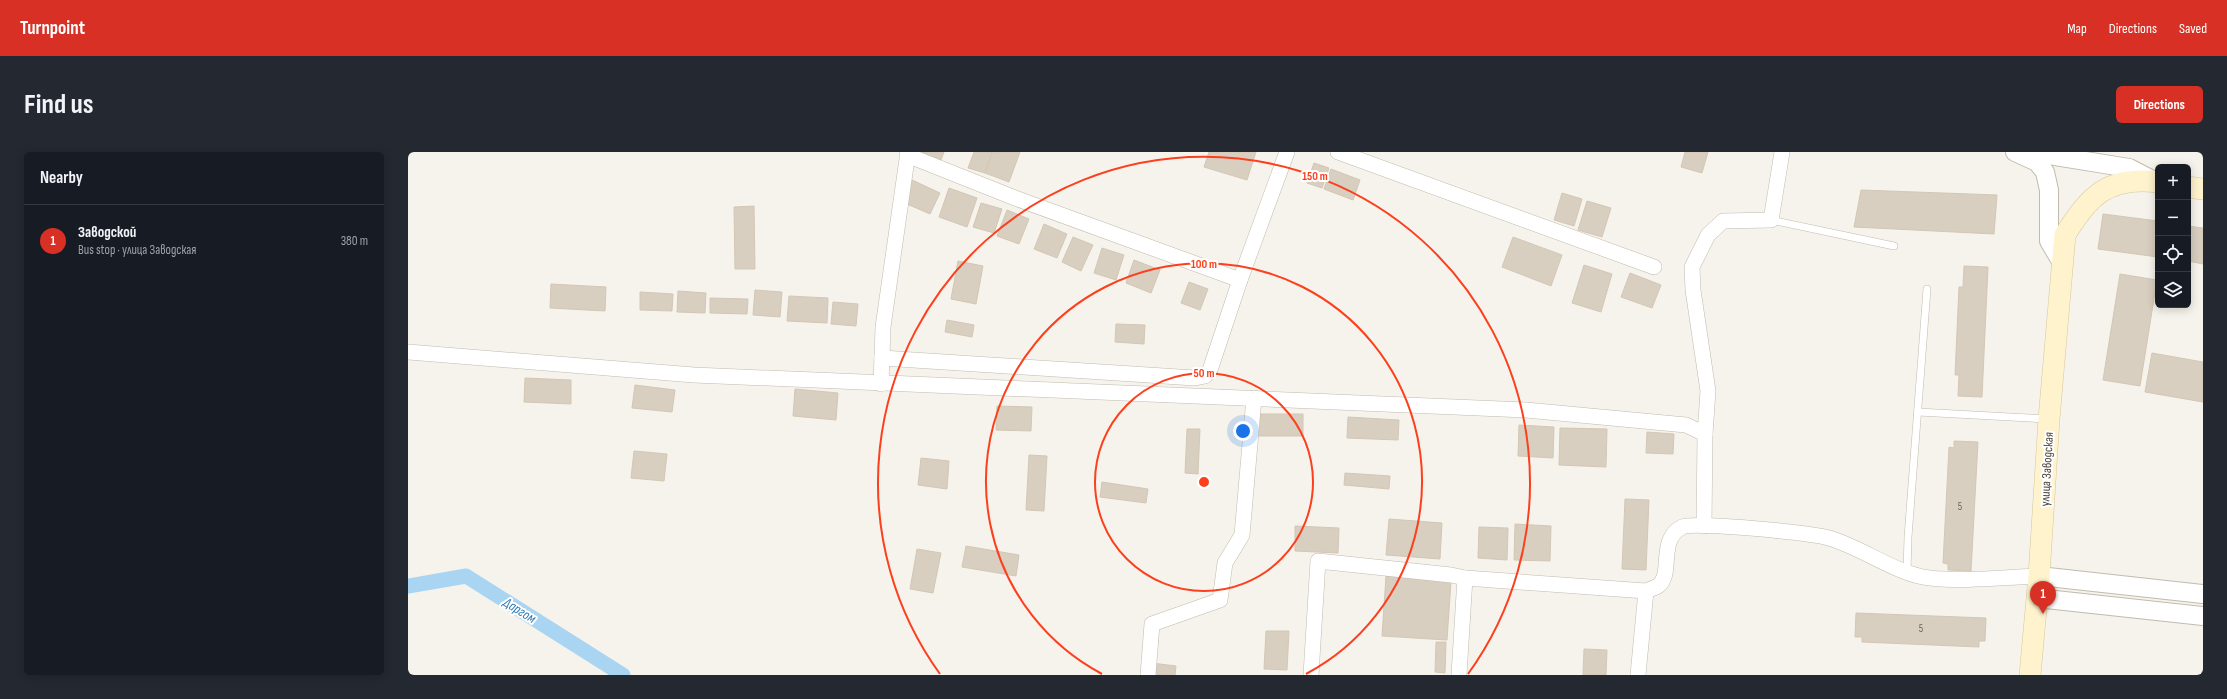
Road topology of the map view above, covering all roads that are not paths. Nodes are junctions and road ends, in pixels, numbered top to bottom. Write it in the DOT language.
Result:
graph roads {
  1 [pos="1287,152"];
  2 [pos="1338,152"];
  3 [pos="1782,152"];
  4 [pos="2015,152"];
  5 [pos="2030,152"];
  6 [pos="907,154"];
  7 [pos="1371,158"];
  8 [pos="2155,181"];
  9 [pos="2155,182"];
  10 [pos="2191,187"];
  11 [pos="2203,189"];
  12 [pos="1771,220"];
  13 [pos="1894,246"];
  14 [pos="2062,263"];
  15 [pos="1654,267"];
  16 [pos="1240,280"];
  17 [pos="1926,289"];
  18 [pos="408,352"];
  19 [pos="882,358"];
  20 [pos="881,384"];
  21 [pos="1254,398"];
  22 [pos="1918,412"];
  23 [pos="2049,419"];
  24 [pos="1705,434"];
  25 [pos="1704,526"];
  26 [pos="1907,571"];
  27 [pos="2039,576"];
  28 [pos="1465,578"];
  29 [pos="1646,591"];
  30 [pos="2203,594"];
  31 [pos="2037,598"];
  32 [pos="2203,616"];
  33 [pos="1148,675"];
  34 [pos="1311,675"];
  35 [pos="1459,675"];
  36 [pos="1638,675"];
  37 [pos="2030,675"];
  1 -- 16 [label="street"];
  2 -- 7 [label="street"];
  3 -- 12 [label="street"];
  4 -- 14 [label="street"];
  5 -- 8 [label="street"];
  6 -- 16 [label="street"];
  6 -- 19 [label="street"];
  7 -- 15 [label="street"];
  9 -- 14 [label="main road, улица Заводская"];
  10 -- 11 [label="main road"];
  12 -- 13 [label="lane"];
  12 -- 24 [label="street"];
  14 -- 23 [label="main road, улица Заводская"];
  16 -- 19 [label="street"];
  17 -- 22 [label="lane"];
  18 -- 20 [label="street"];
  19 -- 20 [label="street"];
  20 -- 21 [label="street"];
  21 -- 24 [label="street"];
  21 -- 33 [label="street"];
  22 -- 23 [label="lane"];
  22 -- 26 [label="lane"];
  23 -- 27 [label="main road, улица Заводская"];
  24 -- 25 [label="street"];
  25 -- 26 [label="street"];
  25 -- 29 [label="street"];
  26 -- 27 [label="street"];
  27 -- 30 [label="street"];
  27 -- 31 [label="main road, улица Заводская"];
  28 -- 29 [label="street"];
  28 -- 34 [label="street"];
  28 -- 35 [label="street"];
  29 -- 36 [label="street"];
  31 -- 32 [label="street"];
  31 -- 37 [label="main road, улица Заводская"];
}
